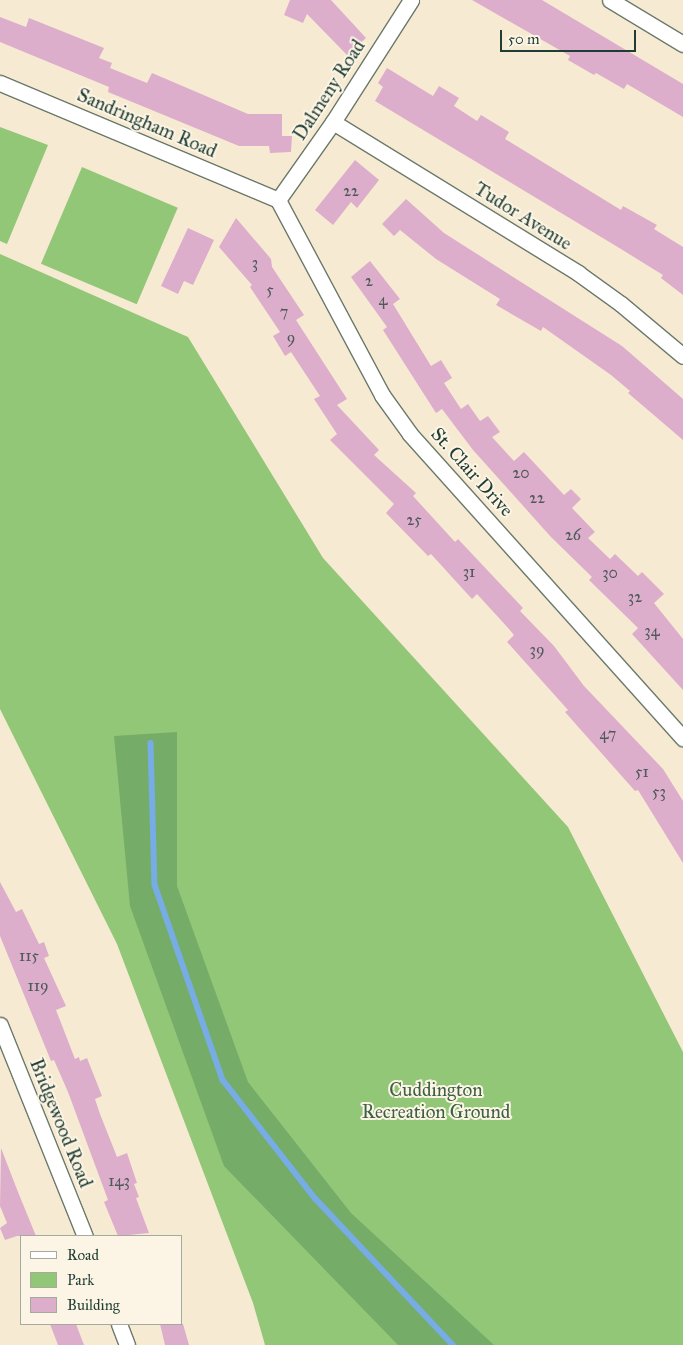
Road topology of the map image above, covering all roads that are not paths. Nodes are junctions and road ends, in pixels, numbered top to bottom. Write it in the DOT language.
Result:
graph roads {
  1 [pos="411,0"];
  2 [pos="610,0"];
  3 [pos="683,44"];
  4 [pos="0,83"];
  5 [pos="334,122"];
  6 [pos="278,200"];
  7 [pos="683,356"];
  8 [pos="683,738"];
  9 [pos="0,1025"];
  10 [pos="85,1235"];
  11 [pos="119,1325"];
  12 [pos="127,1345"];
  1 -- 5 [label="street, Dalmeny Road"];
  2 -- 3 [label="street"];
  4 -- 6 [label="street, Sandringham Road"];
  5 -- 6 [label="street, Dalmeny Road"];
  5 -- 7 [label="street, Tudor Avenue"];
  6 -- 8 [label="street, St. Clair Drive"];
  9 -- 10 [label="street, Bridgewood Road"];
  11 -- 12 [label="street"];
}
